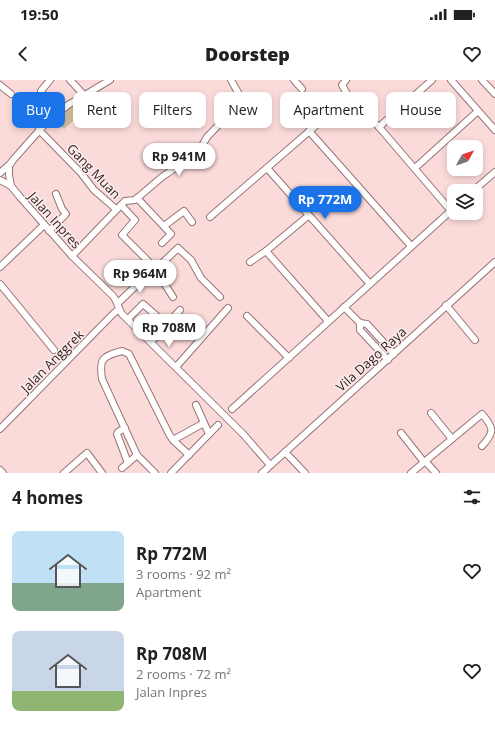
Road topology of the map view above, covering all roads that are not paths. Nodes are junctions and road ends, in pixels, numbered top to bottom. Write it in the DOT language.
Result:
graph roads {
  1 [pos="50,80"];
  2 [pos="70,80"];
  3 [pos="110,80"];
  4 [pos="231,80"];
  5 [pos="294,80"];
  6 [pos="346,80"];
  7 [pos="432,80"];
  8 [pos="451,80"];
  9 [pos="482,80"];
  10 [pos="0,85"];
  11 [pos="302,89"];
  12 [pos="41,92"];
  13 [pos="80,92"];
  14 [pos="90,92"];
  15 [pos="346,92"];
  16 [pos="11,94"];
  17 [pos="495,94"];
  18 [pos="478,111"];
  19 [pos="379,127"];
  20 [pos="41,128"];
  21 [pos="313,128"];
  22 [pos="39,130"];
  23 [pos="495,130"];
  24 [pos="309,131"];
  25 [pos="10,164"];
  26 [pos="267,168"];
  27 [pos="415,168"];
  28 [pos="495,172"];
  29 [pos="0,173"];
  30 [pos="0,180"];
  31 [pos="481,184"];
  32 [pos="11,186"];
  33 [pos="56,194"];
  34 [pos="137,198"];
  35 [pos="447,203"];
  36 [pos="118,207"];
  37 [pos="447,214"];
  38 [pos="308,216"];
  39 [pos="210,217"];
  40 [pos="192,222"];
  41 [pos="44,225"];
  42 [pos="164,226"];
  43 [pos="49,231"];
  44 [pos="162,243"];
  45 [pos="411,246"];
  46 [pos="266,251"];
  47 [pos="72,256"];
  48 [pos="250,262"];
  49 [pos="495,262"];
  50 [pos="0,267"];
  51 [pos="155,270"];
  52 [pos="0,284"];
  53 [pos="370,284"];
  54 [pos="173,297"];
  55 [pos="220,297"];
  56 [pos="118,303"];
  57 [pos="446,306"];
  58 [pos="344,307"];
  59 [pos="228,308"];
  60 [pos="119,309"];
  61 [pos="180,310"];
  62 [pos="247,316"];
  63 [pos="128,319"];
  64 [pos="328,321"];
  65 [pos="360,323"];
  66 [pos="167,325"];
  67 [pos="154,339"];
  68 [pos="475,340"];
  69 [pos="54,350"];
  70 [pos="394,354"];
  71 [pos="289,358"];
  72 [pos="388,360"];
  73 [pos="176,367"];
  74 [pos="196,405"];
  75 [pos="232,408"];
  76 [pos="431,413"];
  77 [pos="204,423"];
  78 [pos="218,425"];
  79 [pos="124,428"];
  80 [pos="0,429"];
  81 [pos="494,433"];
  82 [pos="209,434"];
  83 [pos="400,434"];
  84 [pos="452,439"];
  85 [pos="173,440"];
  86 [pos="482,446"];
  87 [pos="285,452"];
  88 [pos="137,455"];
  89 [pos="189,455"];
  90 [pos="424,462"];
  91 [pos="128,463"];
  92 [pos="270,465"];
  93 [pos="122,468"];
  94 [pos="0,470"];
  95 [pos="3,473"];
  96 [pos="64,473"];
  97 [pos="102,473"];
  98 [pos="155,473"];
  99 [pos="171,473"];
  100 [pos="262,473"];
  101 [pos="305,473"];
  102 [pos="411,473"];
  103 [pos="436,473"];
  1 -- 12 [label="street"];
  2 -- 13 [label="street"];
  3 -- 14 [label="street"];
  4 -- 34 [label="street"];
  5 -- 11 [label="street"];
  6 -- 15 [label="street"];
  7 -- 19 [label="street"];
  8 -- 18 [label="street"];
  9 -- 17 [label="street"];
  10 -- 16 [label="street"];
  18 -- 23 [label="street"];
  18 -- 27 [label="street"];
  19 -- 27 [label="street"];
  20 -- 22 [label="street"];
  21 -- 24 [label="street"];
  22 -- 25 [label="street"];
  22 -- 36 [label="street, Gang Muan"];
  24 -- 26 [label="street"];
  24 -- 45 [label="street"];
  25 -- 29 [label="street"];
  25 -- 32 [label="street, Jalan Inpres"];
  26 -- 38 [label="street"];
  26 -- 39 [label="street"];
  27 -- 35 [label="street"];
  28 -- 31 [label="street"];
  30 -- 32 [label="street"];
  32 -- 41 [label="street, Jalan Inpres"];
  33 -- 43 [label="street"];
  34 -- 36 [label="street"];
  34 -- 42 [label="street"];
  36 -- 47 [label="street"];
  36 -- 51 [label="street, Gang Muan"];
  37 -- 45 [label="street"];
  38 -- 46 [label="street"];
  38 -- 53 [label="street"];
  40 -- 42 [label="street"];
  41 -- 43 [label="street, Jalan Inpres"];
  41 -- 50 [label="street"];
  42 -- 44 [label="street"];
  43 -- 47 [label="street, Jalan Inpres"];
  45 -- 53 [label="street"];
  46 -- 48 [label="street"];
  46 -- 64 [label="street"];
  47 -- 56 [label="street, Jalan Inpres"];
  49 -- 57 [label="street, Vila Dago Raya"];
  51 -- 54 [label="street"];
  51 -- 55 [label="street"];
  51 -- 56 [label="street"];
  52 -- 69 [label="street"];
  53 -- 58 [label="street"];
  56 -- 60 [label="street"];
  57 -- 68 [label="street"];
  57 -- 70 [label="street, Vila Dago Raya"];
  58 -- 64 [label="street"];
  58 -- 65 [label="street"];
  59 -- 73 [label="street"];
  60 -- 63 [label="street"];
  60 -- 80 [label="street, Jalan Anggrek"];
  61 -- 66 [label="street"];
  62 -- 71 [label="street"];
  63 -- 66 [label="street"];
  63 -- 73 [label="street"];
  64 -- 71 [label="street"];
  65 -- 70 [label="street"];
  65 -- 72 [label="street"];
  66 -- 67 [label="street"];
  70 -- 72 [label="street, Vila Dago Raya"];
  71 -- 75 [label="street"];
  72 -- 87 [label="street, Vila Dago Raya"];
  73 -- 92 [label="street"];
  74 -- 77 [label="street"];
  76 -- 84 [label="street"];
  77 -- 82 [label="street"];
  77 -- 85 [label="street"];
  78 -- 82 [label="street"];
  79 -- 85 [label="street"];
  79 -- 88 [label="street"];
  79 -- 91 [label="street"];
  81 -- 84 [label="street"];
  81 -- 86 [label="street"];
  82 -- 89 [label="street"];
  83 -- 90 [label="street"];
  84 -- 90 [label="street"];
  85 -- 89 [label="street"];
  87 -- 92 [label="street, Vila Dago Raya"];
  87 -- 101 [label="street"];
  88 -- 91 [label="street"];
  88 -- 98 [label="street"];
  89 -- 99 [label="street"];
  90 -- 102 [label="street"];
  90 -- 103 [label="street"];
  91 -- 93 [label="street"];
  92 -- 100 [label="street, Vila Dago Raya"];
  94 -- 95 [label="street"];
  96 -- 97 [label="street"];
}
